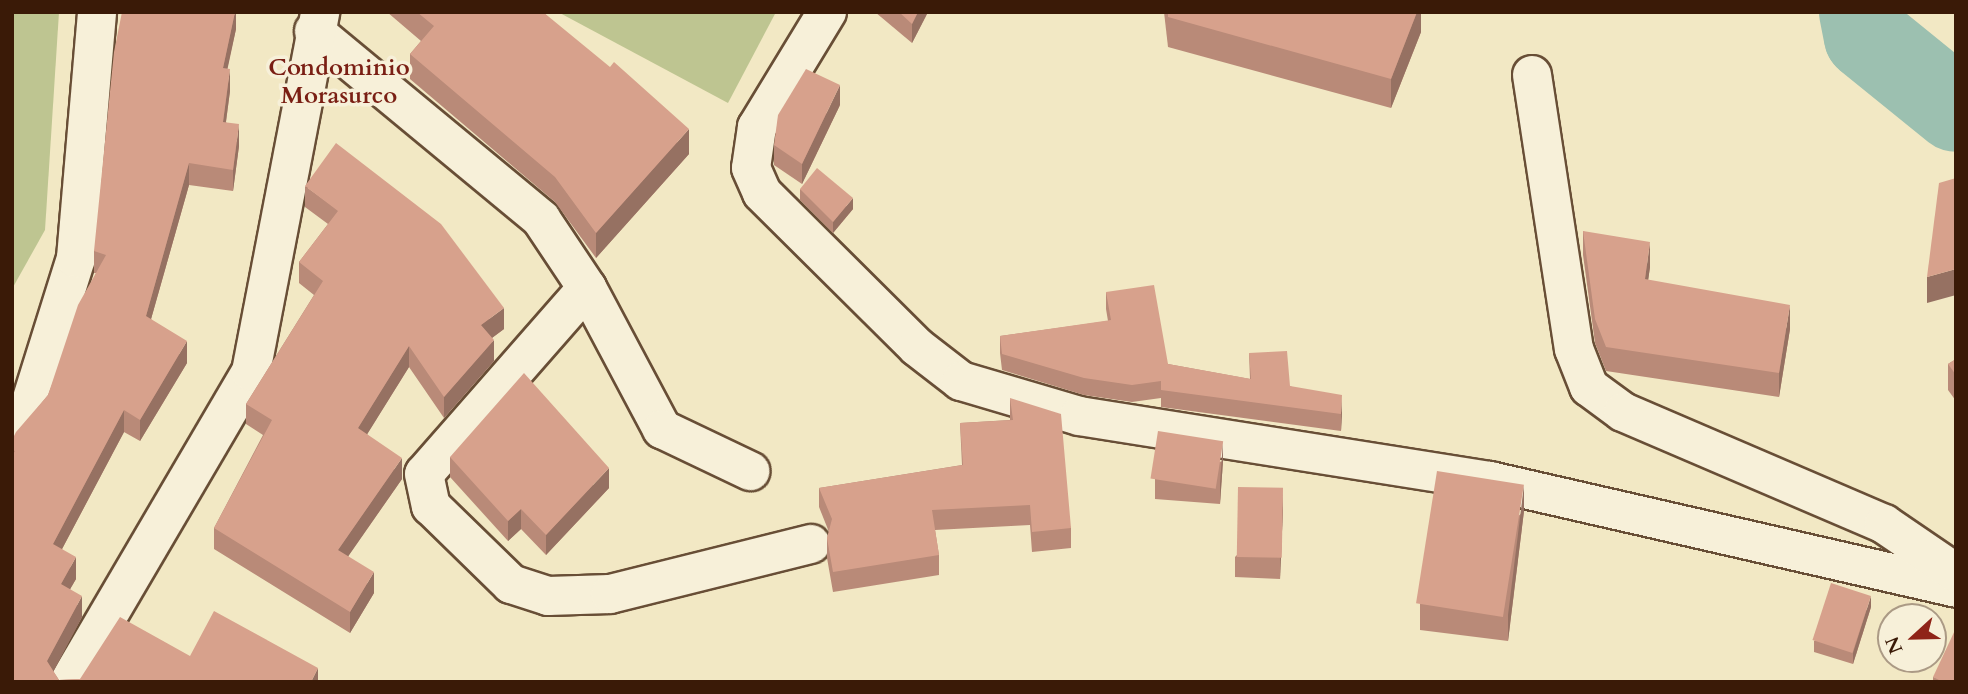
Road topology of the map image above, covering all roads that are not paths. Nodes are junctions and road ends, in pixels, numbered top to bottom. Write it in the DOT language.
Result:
graph roads {
  1 [pos="97,12"];
  2 [pos="827,12"];
  3 [pos="317,21"];
  4 [pos="1532,75"];
  5 [pos="587,288"];
  6 [pos="12,433"];
  7 [pos="750,471"];
  8 [pos="811,544"];
  9 [pos="1956,573"];
  10 [pos="1956,588"];
  11 [pos="69,682"];
  1 -- 6 [label="street"];
  2 -- 10 [label="street"];
  3 -- 5 [label="street"];
  3 -- 11 [label="street"];
  4 -- 9 [label="street"];
  5 -- 7 [label="street"];
  5 -- 8 [label="street"];
}
